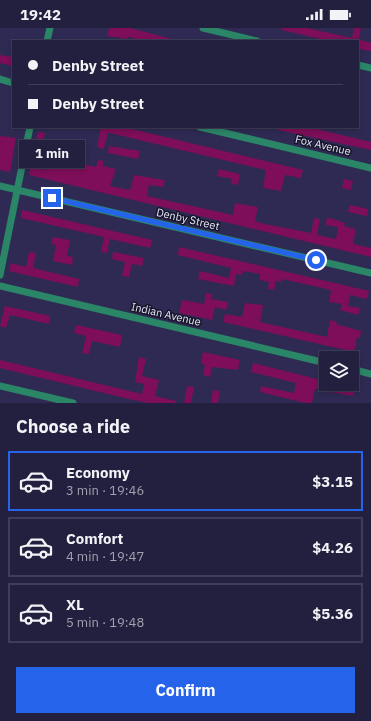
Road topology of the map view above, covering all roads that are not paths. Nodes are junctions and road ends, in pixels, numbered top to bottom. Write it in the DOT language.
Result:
graph roads {
  1 [pos="50,28"];
  2 [pos="203,28"];
  3 [pos="47,40"];
  4 [pos="253,40"];
  5 [pos="359,65"];
  6 [pos="371,68"];
  7 [pos="0,79"];
  8 [pos="12,82"];
  9 [pos="30,128"];
  10 [pos="204,128"];
  11 [pos="371,168"];
  12 [pos="0,186"];
  13 [pos="17,190"];
  14 [pos="371,273"];
  15 [pos="0,275"];
  16 [pos="0,286"];
  17 [pos="319,361"];
  18 [pos="359,371"];
  19 [pos="371,374"];
  20 [pos="0,386"];
  21 [pos="73,403"];
  1 -- 3 [label="street"];
  2 -- 4 [label="street"];
  5 -- 6 [label="street"];
  7 -- 8 [label="street"];
  9 -- 13 [label="street"];
  10 -- 11 [label="street, Fox Avenue"];
  12 -- 13 [label="street, Denby Street"];
  13 -- 14 [label="street, Denby Street"];
  13 -- 15 [label="street"];
  16 -- 17 [label="street, Indian Avenue"];
  18 -- 19 [label="street"];
  20 -- 21 [label="street"];
}
